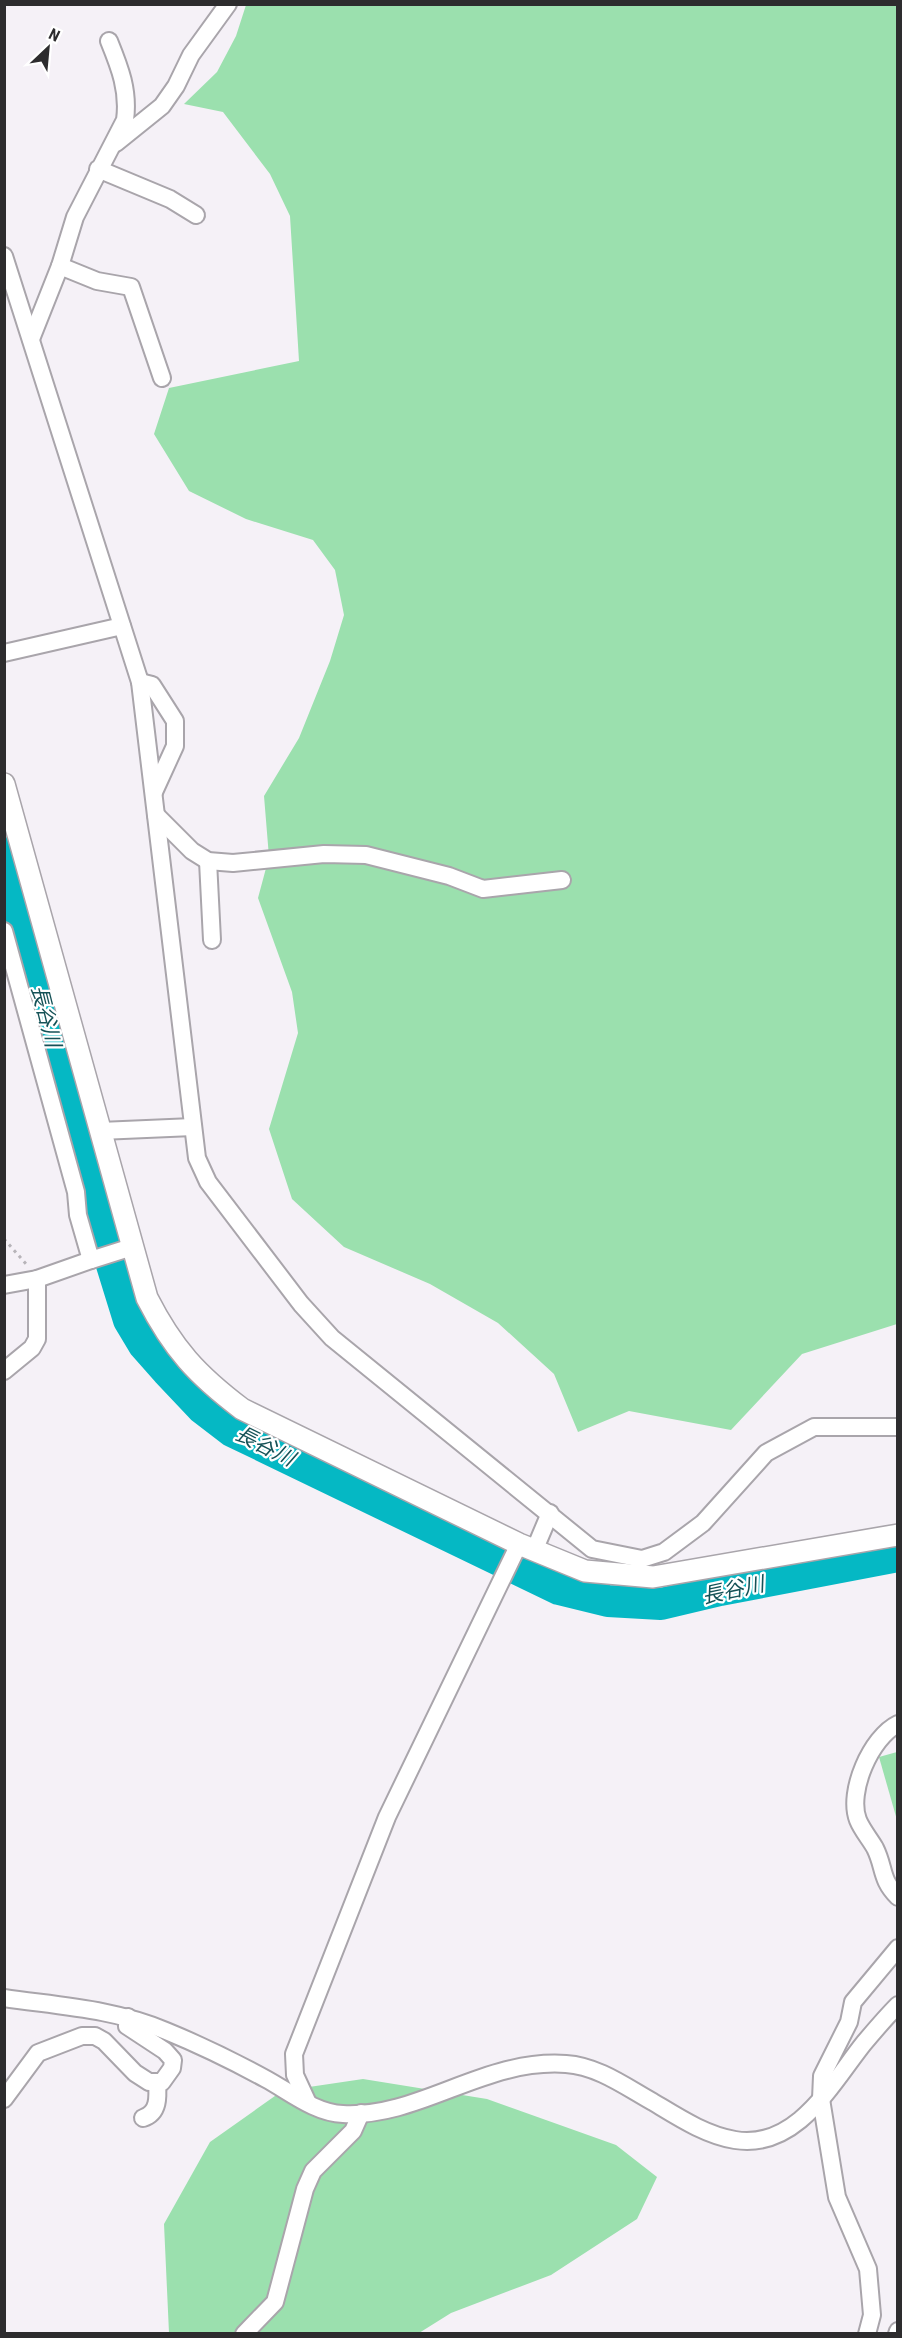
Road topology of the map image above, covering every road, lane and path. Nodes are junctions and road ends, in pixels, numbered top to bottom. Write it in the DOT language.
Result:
graph roads {
  1 [pos="228,4"];
  2 [pos="110,41"];
  3 [pos="110,147"];
  4 [pos="99,169"];
  5 [pos="196,215"];
  6 [pos="4,256"];
  7 [pos="60,266"];
  8 [pos="31,339"];
  9 [pos="162,378"];
  10 [pos="122,626"];
  11 [pos="4,653"];
  12 [pos="140,682"];
  13 [pos="4,784"];
  14 [pos="153,794"];
  15 [pos="156,815"];
  16 [pos="208,861"];
  17 [pos="562,880"];
  18 [pos="4,931"];
  19 [pos="212,940"];
  20 [pos="194,1127"];
  21 [pos="100,1131"];
  22 [pos="4,1239"];
  23 [pos="132,1247"];
  24 [pos="91,1260"];
  25 [pos="41,1278"];
  26 [pos="4,1285"];
  27 [pos="4,1371"];
  28 [pos="897,1427"];
  29 [pos="550,1514"];
  30 [pos="897,1535"];
  31 [pos="526,1547"];
  32 [pos="897,1724"];
  33 [pos="897,1898"];
  34 [pos="897,1948"];
  35 [pos="4,1998"];
  36 [pos="897,2005"];
  37 [pos="128,2017"];
  38 [pos="157,2082"];
  39 [pos="4,2099"];
  40 [pos="821,2099"];
  41 [pos="308,2103"];
  42 [pos="361,2113"];
  43 [pos="143,2118"];
  44 [pos="244,2334"];
  45 [pos="867,2334"];
  1 -- 3 [label="street"];
  2 -- 3 [label="street"];
  3 -- 4 [label="street"];
  4 -- 5 [label="street"];
  4 -- 7 [label="street"];
  6 -- 8 [label="street"];
  7 -- 8 [label="street"];
  7 -- 9 [label="street"];
  8 -- 10 [label="street"];
  10 -- 11 [label="street"];
  10 -- 12 [label="street"];
  12 -- 14 [label="street"];
  12 -- 14 [label="street"];
  13 -- 21 [label="street"];
  14 -- 15 [label="street"];
  15 -- 16 [label="street"];
  15 -- 20 [label="street"];
  16 -- 17 [label="street"];
  16 -- 19 [label="street"];
  18 -- 24 [label="street"];
  20 -- 21 [label="street"];
  20 -- 29 [label="street"];
  21 -- 23 [label="street"];
  22 -- 25 [label="path"];
  23 -- 24 [label="street"];
  23 -- 31 [label="street"];
  24 -- 25 [label="street"];
  25 -- 26 [label="street"];
  25 -- 27 [label="street"];
  28 -- 29 [label="street"];
  29 -- 31 [label="street"];
  30 -- 31 [label="street"];
  31 -- 41 [label="street"];
  32 -- 33 [label="street"];
  34 -- 40 [label="street"];
  35 -- 37 [label="street"];
  36 -- 40 [label="street"];
  37 -- 38 [label="street"];
  37 -- 41 [label="street"];
  38 -- 39 [label="street"];
  38 -- 43 [label="street"];
  40 -- 42 [label="street"];
  40 -- 45 [label="street"];
  41 -- 42 [label="street"];
  42 -- 44 [label="street"];
}
